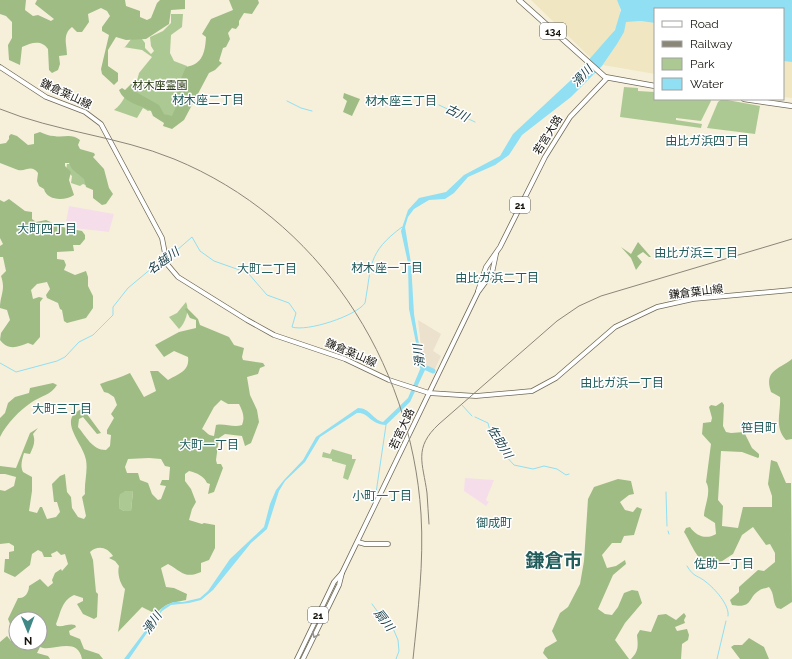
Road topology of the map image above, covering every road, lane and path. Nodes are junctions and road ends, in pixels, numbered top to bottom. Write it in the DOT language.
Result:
graph roads {
  1 [pos="519,0"];
  2 [pos="0,67"];
  3 [pos="607,78"];
  4 [pos="654,86"];
  5 [pos="751,100"];
  6 [pos="792,106"];
  7 [pos="496,254"];
  8 [pos="792,290"];
  9 [pos="478,292"];
  10 [pos="429,393"];
  11 [pos="358,542"];
  12 [pos="388,544"];
  13 [pos="342,573"];
  14 [pos="335,581"];
  15 [pos="340,583"];
  16 [pos="297,659"];
  17 [pos="304,659"];
  1 -- 3 [label="highway, 134"];
  2 -- 10 [label="main road, 鎌倉葉山線"];
  3 -- 4 [label="highway, 134"];
  3 -- 7 [label="main road, 若宮大路 / 21"];
  5 -- 6 [label="highway"];
  7 -- 9 [label="main road, 若宮大路 / 21"];
  7 -- 9 [label="main road, 若宮大路 / 21"];
  8 -- 10 [label="main road, 鎌倉葉山線"];
  9 -- 10 [label="main road, 若宮大路 / 21"];
  10 -- 11 [label="main road, 若宮大路 / 21"];
  11 -- 12 [label="main road"];
  11 -- 13 [label="main road, 若宮大路 / 21"];
  13 -- 14 [label="main road, 若宮大路 / 21"];
  13 -- 15 [label="main road, 若宮大路 / 21"];
  14 -- 15 [label="main road"];
  14 -- 16 [label="main road, 若宮大路 / 21"];
  15 -- 17 [label="main road, 若宮大路 / 21, one-way"];
}
